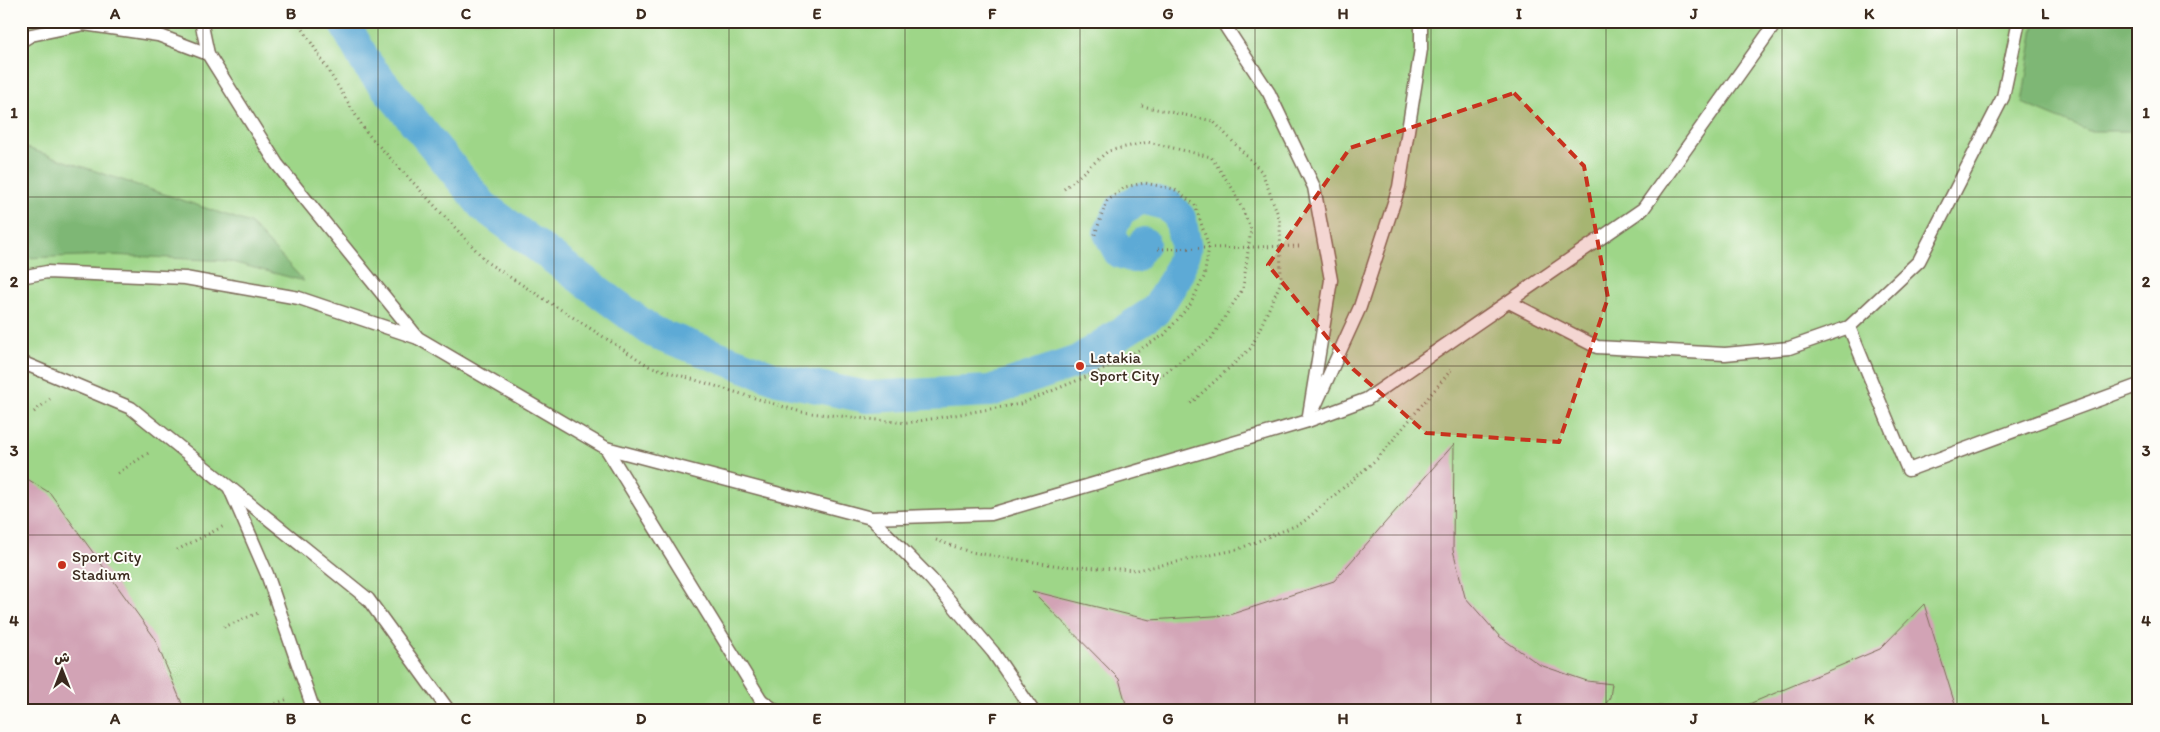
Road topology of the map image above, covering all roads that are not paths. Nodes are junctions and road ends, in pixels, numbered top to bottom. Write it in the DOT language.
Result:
graph roads {
  1 [pos="201,21"];
  2 [pos="1222,21"];
  3 [pos="1420,21"];
  4 [pos="1777,21"];
  5 [pos="2018,21"];
  6 [pos="21,41"];
  7 [pos="208,54"];
  8 [pos="21,277"];
  9 [pos="1509,302"];
  10 [pos="1849,327"];
  11 [pos="418,338"];
  12 [pos="21,362"];
  13 [pos="2139,385"];
  14 [pos="1308,420"];
  15 [pos="606,448"];
  16 [pos="228,487"];
  17 [pos="871,518"];
  18 [pos="762,705"];
  19 [pos="314,711"];
  20 [pos="449,711"];
  21 [pos="776,711"];
  22 [pos="1034,711"];
  1 -- 7 [label="lane"];
  2 -- 14 [label="lane"];
  3 -- 14 [label="lane"];
  4 -- 9 [label="lane"];
  5 -- 10 [label="lane"];
  6 -- 7 [label="lane"];
  7 -- 11 [label="lane"];
  8 -- 11 [label="lane"];
  9 -- 10 [label="lane"];
  9 -- 14 [label="lane"];
  10 -- 13 [label="lane"];
  11 -- 15 [label="lane"];
  12 -- 16 [label="lane"];
  14 -- 17 [label="lane"];
  15 -- 17 [label="lane"];
  15 -- 18 [label="lane"];
  16 -- 19 [label="lane"];
  16 -- 20 [label="lane"];
  17 -- 22 [label="lane"];
  18 -- 21 [label="lane"];
}
